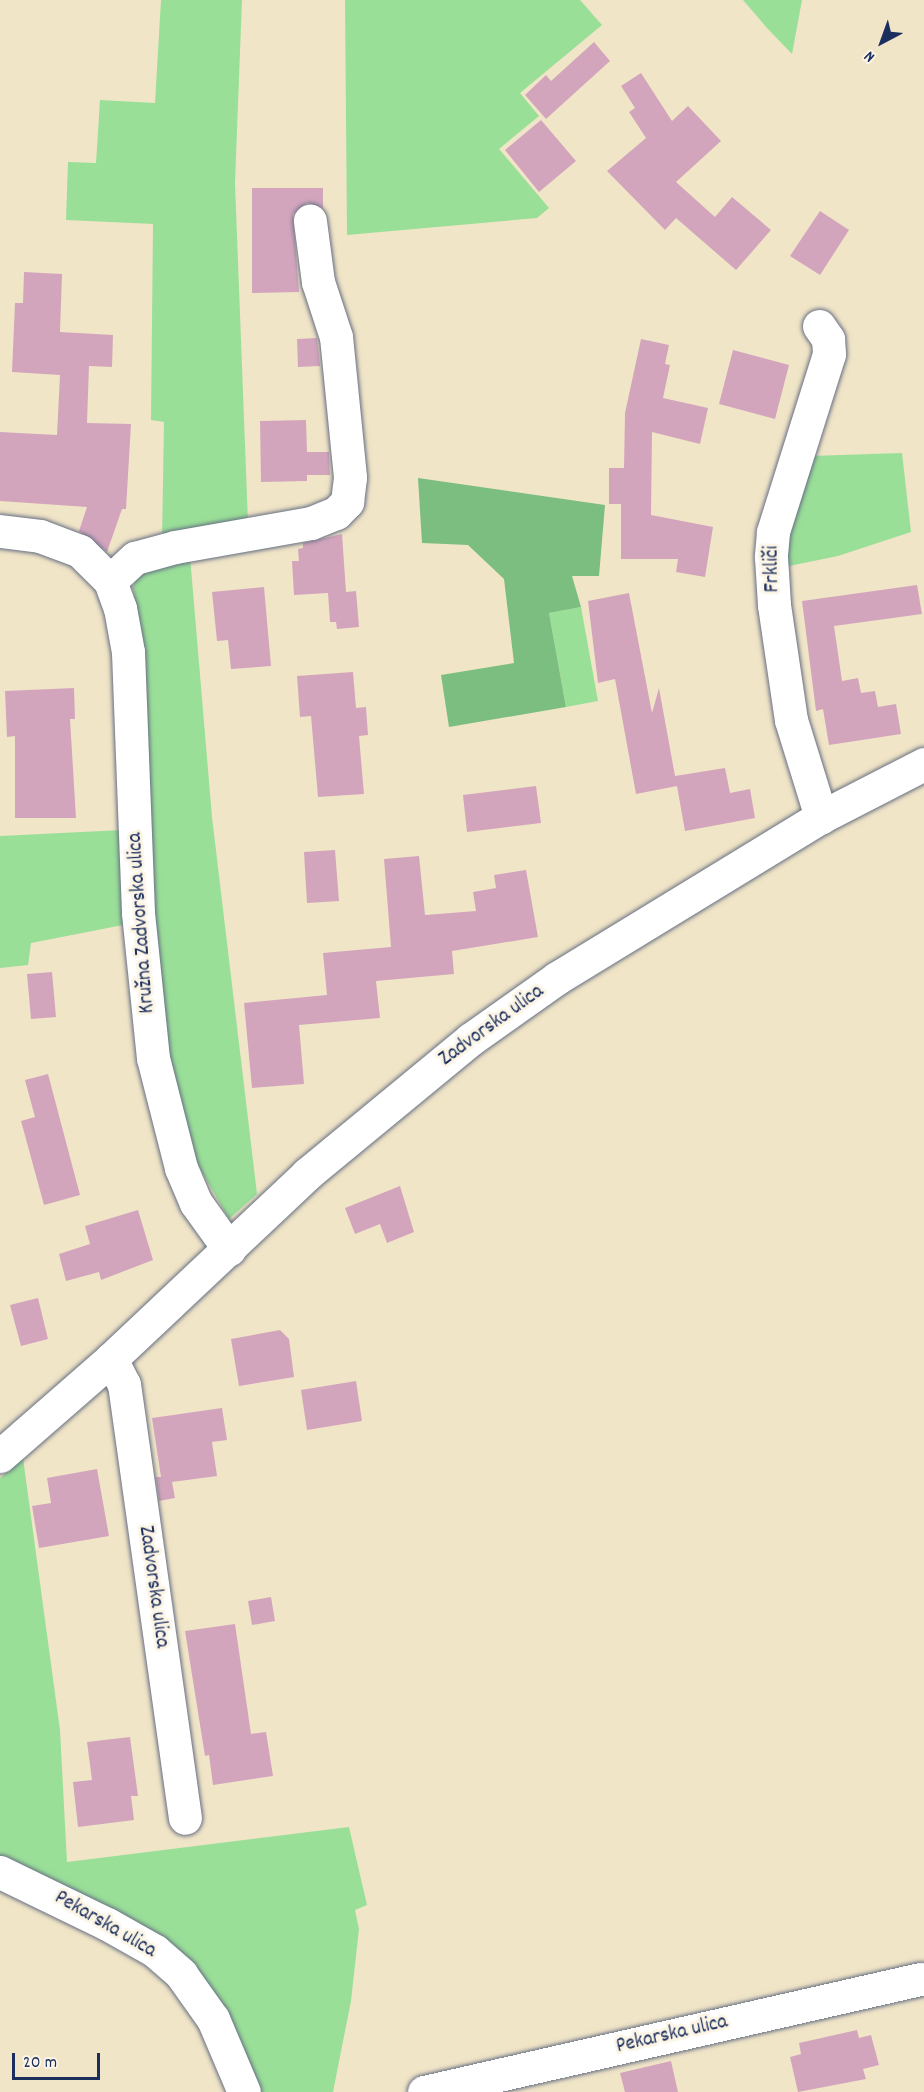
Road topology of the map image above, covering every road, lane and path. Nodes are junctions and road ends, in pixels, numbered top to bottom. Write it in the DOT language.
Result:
graph roads {
  1 [pos="310,220"];
  2 [pos="819,326"];
  3 [pos="0,531"];
  4 [pos="110,581"];
  5 [pos="924,764"];
  6 [pos="821,817"];
  7 [pos="229,1249"];
  8 [pos="111,1359"];
  9 [pos="0,1456"];
  10 [pos="185,1818"];
  11 [pos="0,1872"];
  12 [pos="920,1979"];
  13 [pos="244,2092"];
  14 [pos="424,2092"];
  1 -- 4 [label="street"];
  2 -- 6 [label="street, Frkliči"];
  3 -- 4 [label="street, Kružna Zadvorska ulica"];
  4 -- 7 [label="street, Kružna Zadvorska ulica"];
  5 -- 6 [label="street, Zadvorska ulica"];
  6 -- 7 [label="street, Zadvorska ulica"];
  7 -- 8 [label="street, Zadvorska ulica"];
  8 -- 9 [label="street, Zadvorska ulica"];
  8 -- 10 [label="street, Zadvorska ulica"];
  11 -- 13 [label="street, Pekarska ulica"];
  12 -- 14 [label="street, Pekarska ulica"];
}
